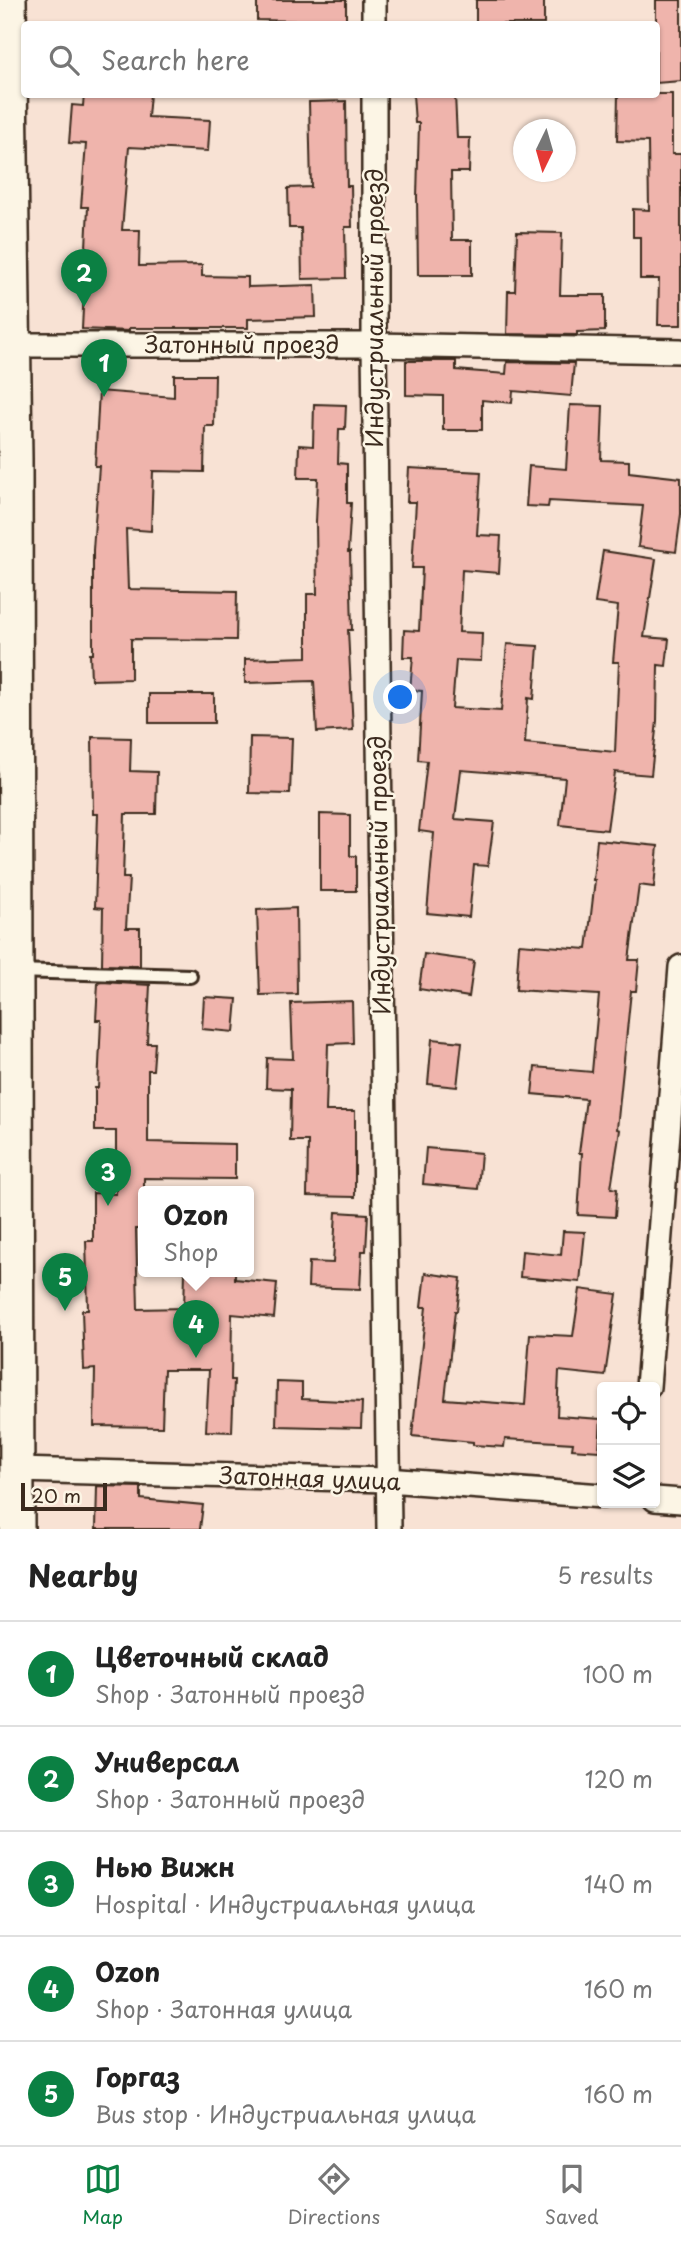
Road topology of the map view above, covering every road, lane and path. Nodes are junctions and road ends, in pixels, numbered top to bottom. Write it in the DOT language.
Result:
graph roads {
  1 [pos="9,0"];
  2 [pos="374,0"];
  3 [pos="374,21"];
  4 [pos="374,98"];
  5 [pos="13,345"];
  6 [pos="374,345"];
  7 [pos="681,351"];
  8 [pos="8,427"];
  9 [pos="681,967"];
  10 [pos="15,971"];
  11 [pos="190,976"];
  12 [pos="8,1237"];
  13 [pos="648,1382"];
  14 [pos="17,1470"];
  15 [pos="387,1480"];
  16 [pos="597,1496"];
  17 [pos="660,1499"];
  18 [pos="681,1501"];
  19 [pos="17,1529"];
  20 [pos="389,1529"];
  1 -- 5 [label="main road"];
  2 -- 3 [label="street"];
  4 -- 6 [label="street, Индустриальный проезд"];
  5 -- 6 [label="street, Затонный проезд"];
  5 -- 8 [label="main road"];
  6 -- 7 [label="street, Затонный проезд"];
  6 -- 15 [label="street, Индустриальный проезд"];
  8 -- 10 [label="main road"];
  9 -- 13 [label="street"];
  10 -- 11 [label="lane"];
  10 -- 12 [label="main road"];
  12 -- 14 [label="main road"];
  14 -- 15 [label="street, Затонная улица"];
  14 -- 19 [label="main road"];
  15 -- 16 [label="street, Затонная улица"];
  15 -- 20 [label="street, Индустриальный проезд"];
  17 -- 18 [label="street"];
}
